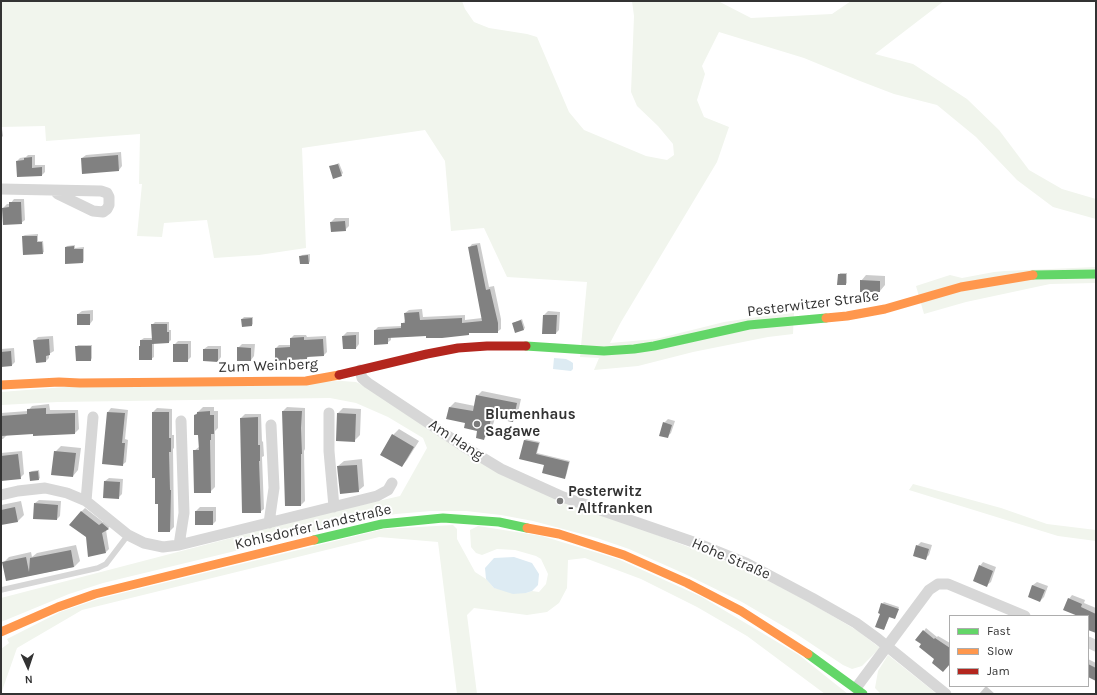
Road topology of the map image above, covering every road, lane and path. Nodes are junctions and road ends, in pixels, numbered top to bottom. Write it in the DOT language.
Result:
graph roads {
  1 [pos="1,188"];
  2 [pos="54,191"];
  3 [pos="1096,274"];
  4 [pos="604,351"];
  5 [pos="360,370"];
  6 [pos="1,385"];
  7 [pos="329,413"];
  8 [pos="93,417"];
  9 [pos="181,421"];
  10 [pos="271,425"];
  11 [pos="392,483"];
  12 [pos="1,495"];
  13 [pos="563,497"];
  14 [pos="86,501"];
  15 [pos="334,507"];
  16 [pos="269,523"];
  17 [pos="128,534"];
  18 [pos="179,545"];
  19 [pos="1,590"];
  20 [pos="1023,615"];
  21 [pos="1,632"];
  22 [pos="888,646"];
  23 [pos="860,691"];
  24 [pos="946,694"];
  1 -- 2 [label="street"];
  3 -- 4 [label="street, Pesterwitzer Straße"];
  4 -- 5 [label="street, Zum Weinberg"];
  5 -- 6 [label="street, Zum Weinberg"];
  5 -- 13 [label="street, Am Hang"];
  7 -- 15 [label="street"];
  8 -- 14 [label="street"];
  9 -- 18 [label="street"];
  10 -- 16 [label="street"];
  11 -- 15 [label="street"];
  12 -- 14 [label="street"];
  13 -- 22 [label="street, Hohe Straße"];
  14 -- 17 [label="street"];
  15 -- 16 [label="street"];
  16 -- 18 [label="street"];
  17 -- 18 [label="street"];
  17 -- 19 [label="lane"];
  20 -- 22 [label="street"];
  21 -- 23 [label="street, Kohlsdorfer Landstraße"];
  22 -- 23 [label="street"];
  22 -- 24 [label="street, Hohe Straße"];
}
